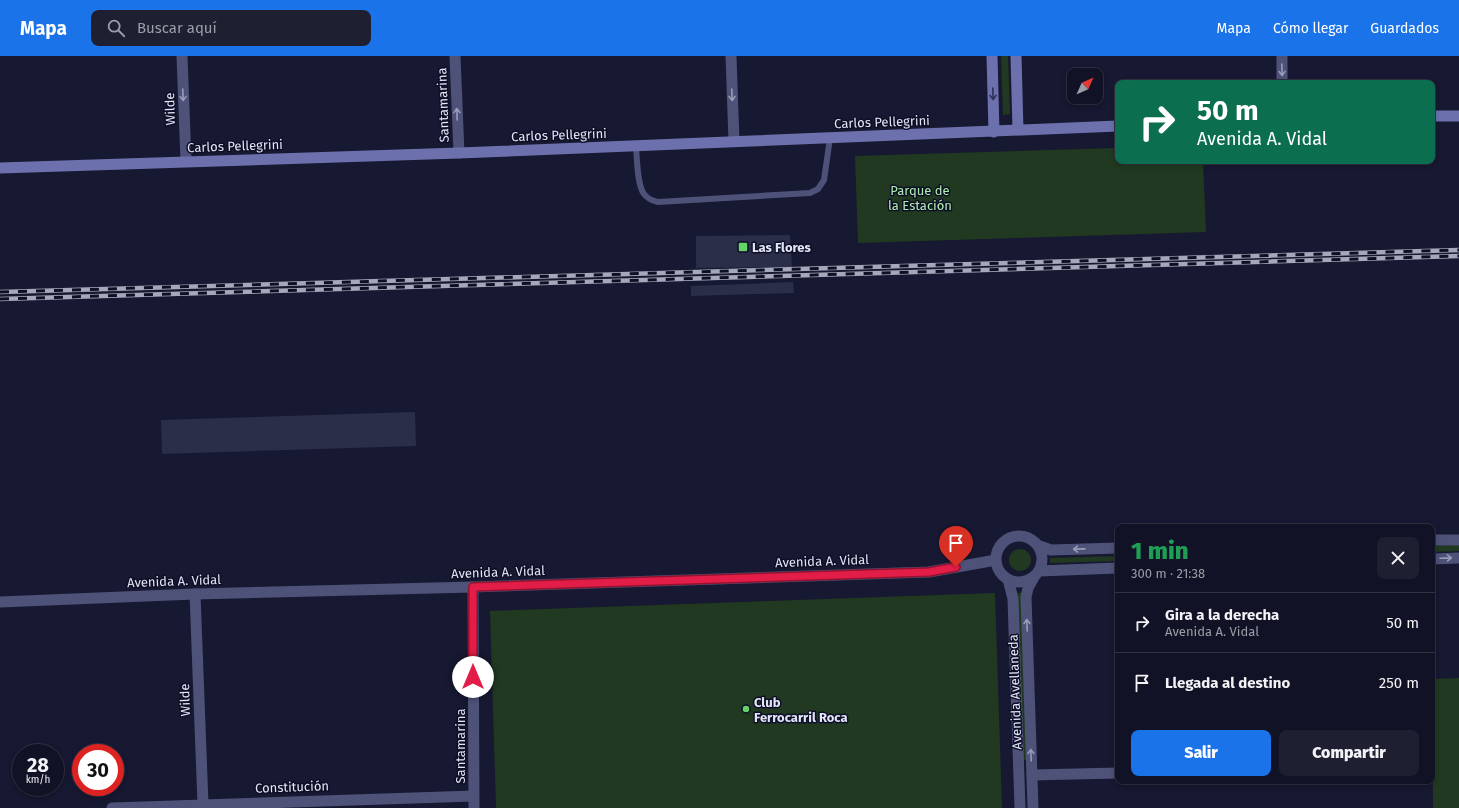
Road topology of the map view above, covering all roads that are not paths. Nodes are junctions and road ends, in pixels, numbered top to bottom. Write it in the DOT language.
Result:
graph roads {
  1 [pos="182,56"];
  2 [pos="455,56"];
  3 [pos="731,56"];
  4 [pos="992,56"];
  5 [pos="1016,56"];
  6 [pos="1282,56"];
  7 [pos="1282,80"];
  8 [pos="1435,116"];
  9 [pos="1459,116"];
  10 [pos="1115,126"];
  11 [pos="1018,130"];
  12 [pos="994,132"];
  13 [pos="830,138"];
  14 [pos="734,141"];
  15 [pos="636,146"];
  16 [pos="459,153"];
  17 [pos="186,161"];
  18 [pos="0,168"];
  19 [pos="1435,540"];
  20 [pos="1459,540"];
  21 [pos="1037,545"];
  22 [pos="1115,548"];
  23 [pos="1459,558"];
  24 [pos="1435,559"];
  25 [pos="996,560"];
  26 [pos="1115,568"];
  27 [pos="1036,574"];
  28 [pos="1008,579"];
  29 [pos="473,587"];
  30 [pos="195,594"];
  31 [pos="0,602"];
  32 [pos="1115,773"];
  33 [pos="1032,775"];
  34 [pos="1018,776"];
  35 [pos="474,796"];
  36 [pos="203,804"];
  37 [pos="112,808"];
  38 [pos="474,808"];
  39 [pos="1020,808"];
  40 [pos="1033,808"];
  1 -- 17 [label="street, Wilde, one-way"];
  16 -- 2 [label="street, Santamarina, one-way"];
  3 -- 14 [label="street, one-way"];
  4 -- 12 [label="main road, one-way"];
  5 -- 11 [label="main road"];
  6 -- 7 [label="street, one-way"];
  8 -- 9 [label="main road"];
  10 -- 11 [label="main road, Carlos Pellegrini"];
  11 -- 12 [label="main road, Carlos Pellegrini"];
  12 -- 13 [label="main road, Carlos Pellegrini"];
  13 -- 14 [label="main road, Carlos Pellegrini"];
  13 -- 15 [label="lane"];
  14 -- 15 [label="main road, Carlos Pellegrini"];
  15 -- 16 [label="main road, Carlos Pellegrini"];
  16 -- 17 [label="main road, Carlos Pellegrini"];
  17 -- 18 [label="main road, Carlos Pellegrini"];
  19 -- 20 [label="street"];
  22 -- 21 [label="street, one-way"];
  21 -- 25 [label="street"];
  21 -- 27 [label="street"];
  24 -- 23 [label="street, one-way"];
  25 -- 28 [label="street"];
  25 -- 29 [label="street, Avenida A. Vidal"];
  26 -- 27 [label="street"];
  27 -- 28 [label="street"];
  33 -- 27 [label="street, Avenida Avellaneda, one-way"];
  28 -- 34 [label="street, Avenida Avellaneda"];
  29 -- 30 [label="street, Avenida A. Vidal"];
  29 -- 35 [label="street, Santamarina"];
  30 -- 31 [label="street, Avenida A. Vidal"];
  30 -- 36 [label="street, Wilde"];
  32 -- 33 [label="street"];
  33 -- 34 [label="street"];
  33 -- 40 [label="street, Avenida Avellaneda"];
  34 -- 39 [label="street, Avenida Avellaneda"];
  35 -- 36 [label="street, Constitución"];
  35 -- 38 [label="street, Santamarina"];
  36 -- 37 [label="street, Constitución"];
}
